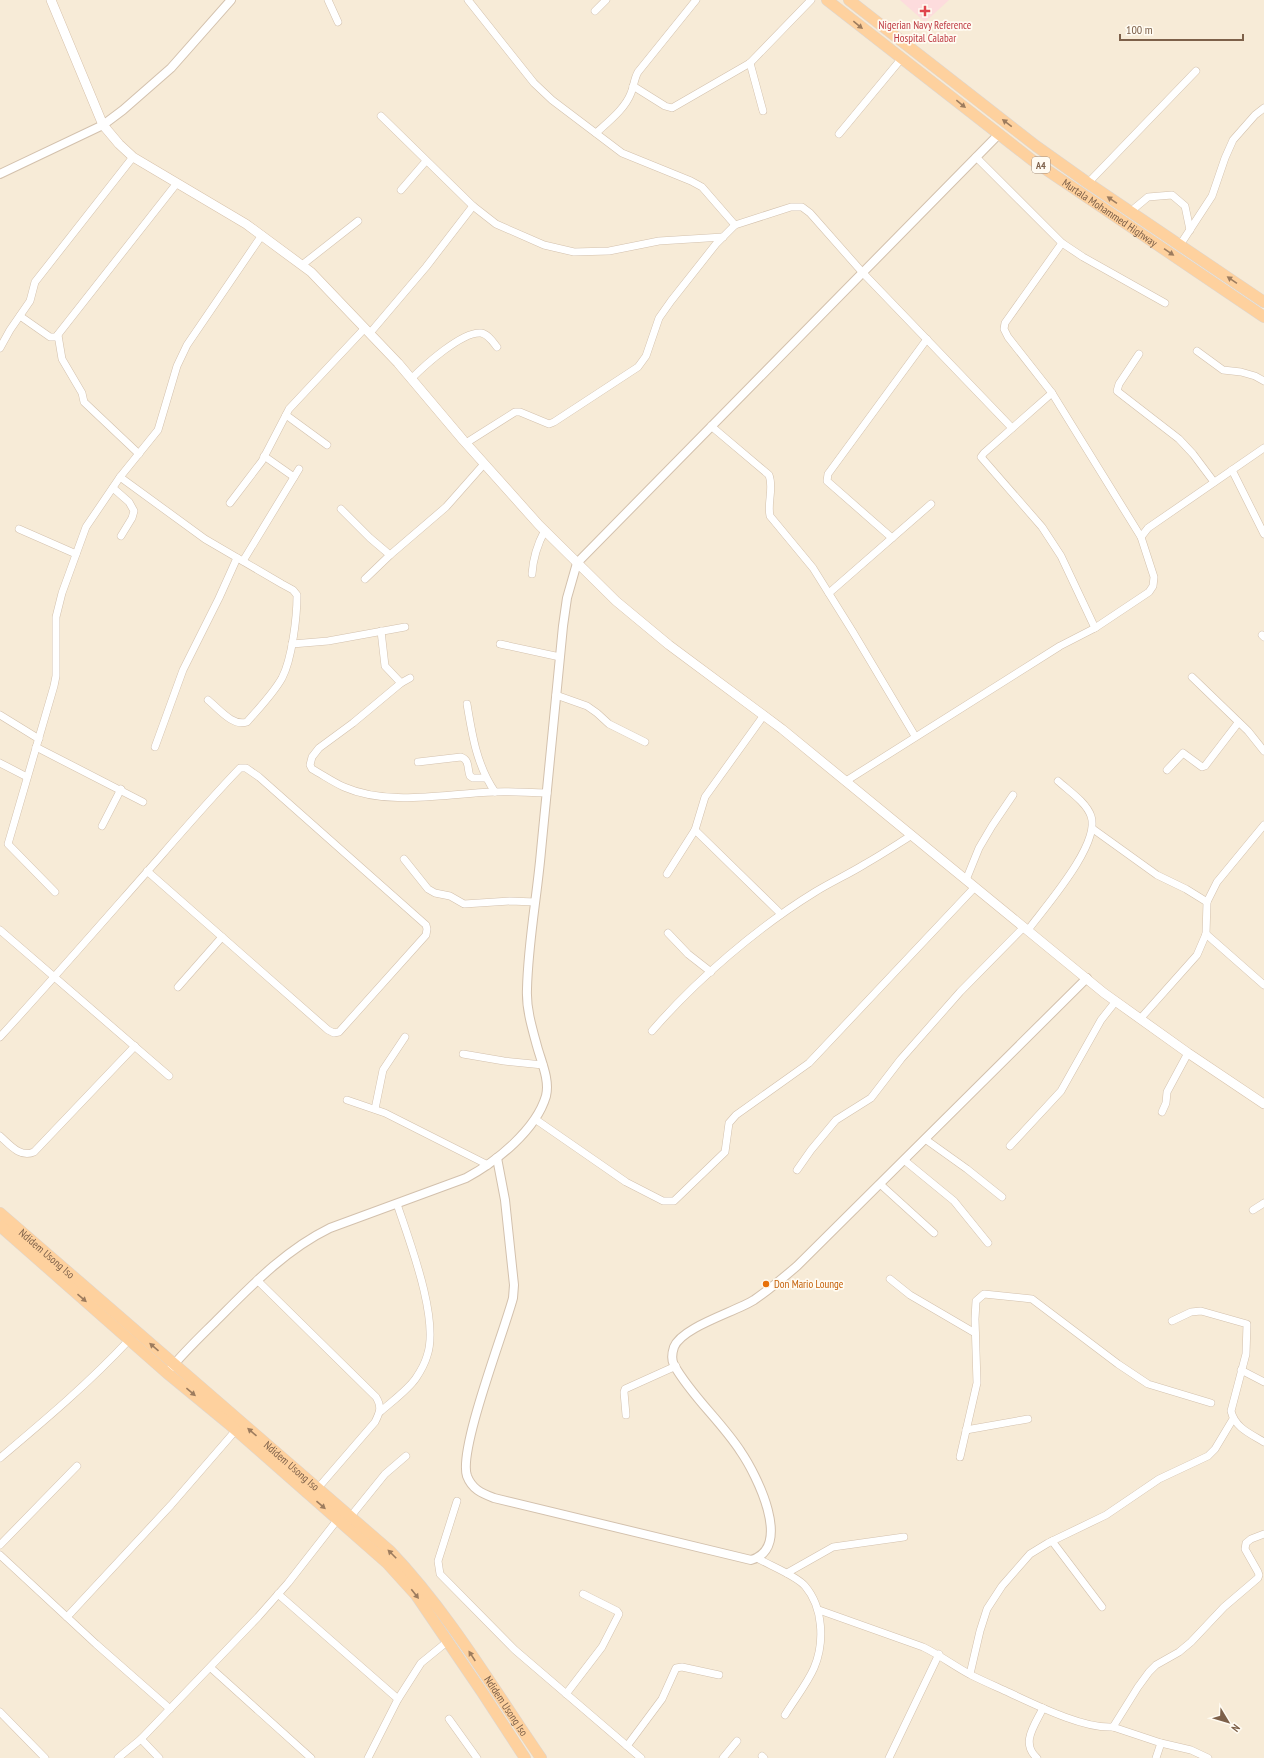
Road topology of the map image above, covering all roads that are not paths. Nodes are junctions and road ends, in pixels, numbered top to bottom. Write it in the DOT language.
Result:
graph roads {
  1 [pos="51,0"];
  2 [pos="231,0"];
  3 [pos="328,0"];
  4 [pos="468,0"];
  5 [pos="606,0"];
  6 [pos="696,0"];
  7 [pos="811,0"];
  8 [pos="827,0"];
  9 [pos="849,0"];
  10 [pos="595,11"];
  11 [pos="338,22"];
  12 [pos="902,58"];
  13 [pos="750,63"];
  14 [pos="1196,71"];
  15 [pos="633,86"];
  16 [pos="1264,108"];
  17 [pos="763,111"];
  18 [pos="381,116"];
  19 [pos="103,125"];
  20 [pos="596,133"];
  21 [pos="839,134"];
  22 [pos="999,134"];
  23 [pos="133,157"];
  24 [pos="976,157"];
  25 [pos="426,161"];
  26 [pos="0,174"];
  27 [pos="177,182"];
  28 [pos="1088,183"];
  29 [pos="401,190"];
  30 [pos="473,206"];
  31 [pos="1130,212"];
  32 [pos="358,221"];
  33 [pos="735,225"];
  34 [pos="1190,230"];
  35 [pos="262,235"];
  36 [pos="723,237"];
  37 [pos="1062,243"];
  38 [pos="1180,245"];
  39 [pos="302,265"];
  40 [pos="863,273"];
  41 [pos="1264,302"];
  42 [pos="1165,303"];
  43 [pos="20,316"];
  44 [pos="1264,317"];
  45 [pos="368,330"];
  46 [pos="58,335"];
  47 [pos="927,339"];
  48 [pos="497,347"];
  49 [pos="0,348"];
  50 [pos="1196,351"];
  51 [pos="1139,354"];
  52 [pos="411,379"];
  53 [pos="1264,381"];
  54 [pos="1052,393"];
  55 [pos="286,415"];
  56 [pos="711,426"];
  57 [pos="1012,428"];
  58 [pos="466,443"];
  59 [pos="327,445"];
  60 [pos="1264,448"];
  61 [pos="139,454"];
  62 [pos="264,456"];
  63 [pos="484,464"];
  64 [pos="300,469"];
  65 [pos="1232,470"];
  66 [pos="120,477"];
  67 [pos="294,477"];
  68 [pos="1214,482"];
  69 [pos="113,488"];
  70 [pos="230,503"];
  71 [pos="931,504"];
  72 [pos="341,509"];
  73 [pos="19,529"];
  74 [pos="545,530"];
  75 [pos="1264,534"];
  76 [pos="120,536"];
  77 [pos="1141,537"];
  78 [pos="892,538"];
  79 [pos="76,554"];
  80 [pos="390,555"];
  81 [pos="240,559"];
  82 [pos="577,563"];
  83 [pos="532,574"];
  84 [pos="365,579"];
  85 [pos="829,593"];
  86 [pos="405,627"];
  87 [pos="1095,628"];
  88 [pos="381,631"];
  89 [pos="292,644"];
  90 [pos="500,644"];
  91 [pos="560,657"];
  92 [pos="1192,677"];
  93 [pos="410,678"];
  94 [pos="401,683"];
  95 [pos="556,695"];
  96 [pos="208,700"];
  97 [pos="467,704"];
  98 [pos="0,715"];
  99 [pos="764,715"];
  100 [pos="1238,722"];
  101 [pos="915,736"];
  102 [pos="39,739"];
  103 [pos="645,742"];
  104 [pos="36,747"];
  105 [pos="155,747"];
  106 [pos="1264,752"];
  107 [pos="418,762"];
  108 [pos="0,763"];
  109 [pos="1167,770"];
  110 [pos="27,777"];
  111 [pos="485,778"];
  112 [pos="846,781"];
  113 [pos="1058,781"];
  114 [pos="121,789"];
  115 [pos="495,792"];
  116 [pos="546,793"];
  117 [pos="1013,795"];
  118 [pos="143,802"];
  119 [pos="1264,825"];
  120 [pos="102,826"];
  121 [pos="1093,828"];
  122 [pos="695,830"];
  123 [pos="912,835"];
  124 [pos="404,859"];
  125 [pos="147,871"];
  126 [pos="667,874"];
  127 [pos="966,880"];
  128 [pos="975,887"];
  129 [pos="55,892"];
  130 [pos="536,902"];
  131 [pos="1207,902"];
  132 [pos="782,914"];
  133 [pos="1026,929"];
  134 [pos="0,930"];
  135 [pos="668,933"];
  136 [pos="1206,934"];
  137 [pos="222,937"];
  138 [pos="711,972"];
  139 [pos="54,978"];
  140 [pos="1087,978"];
  141 [pos="1264,985"];
  142 [pos="178,987"];
  143 [pos="1116,1001"];
  144 [pos="1140,1019"];
  145 [pos="652,1031"];
  146 [pos="0,1037"];
  147 [pos="404,1037"];
  148 [pos="135,1046"];
  149 [pos="1188,1053"];
  150 [pos="463,1054"];
  151 [pos="543,1065"];
  152 [pos="169,1076"];
  153 [pos="347,1100"];
  154 [pos="1264,1104"];
  155 [pos="375,1109"];
  156 [pos="1162,1112"];
  157 [pos="535,1119"];
  158 [pos="0,1136"];
  159 [pos="925,1139"];
  160 [pos="1010,1146"];
  161 [pos="497,1158"];
  162 [pos="904,1160"];
  163 [pos="488,1165"];
  164 [pos="798,1170"];
  165 [pos="880,1184"];
  166 [pos="1002,1197"];
  167 [pos="1264,1203"];
  168 [pos="397,1204"];
  169 [pos="1252,1210"];
  170 [pos="0,1213"];
  171 [pos="0,1226"];
  172 [pos="934,1233"];
  173 [pos="988,1244"];
  174 [pos="890,1278"];
  175 [pos="257,1280"];
  176 [pos="1172,1321"];
  177 [pos="975,1333"];
  178 [pos="129,1340"];
  179 [pos="676,1366"];
  180 [pos="170,1369"];
  181 [pos="1241,1370"];
  182 [pos="1264,1382"];
  183 [pos="1211,1403"];
  184 [pos="380,1412"];
  185 [pos="626,1415"];
  186 [pos="1028,1419"];
  187 [pos="1233,1419"];
  188 [pos="236,1430"];
  189 [pos="966,1430"];
  190 [pos="1264,1442"];
  191 [pos="406,1456"];
  192 [pos="960,1457"];
  193 [pos="0,1458"];
  194 [pos="77,1466"];
  195 [pos="318,1488"];
  196 [pos="457,1501"];
  197 [pos="351,1516"];
  198 [pos="338,1519"];
  199 [pos="1264,1534"];
  200 [pos="904,1537"];
  201 [pos="1052,1541"];
  202 [pos="0,1545"];
  203 [pos="0,1555"];
  204 [pos="757,1558"];
  205 [pos="787,1573"];
  206 [pos="278,1594"];
  207 [pos="583,1594"];
  208 [pos="1102,1607"];
  209 [pos="819,1610"];
  210 [pos="67,1617"];
  211 [pos="448,1641"];
  212 [pos="939,1654"];
  213 [pos="211,1668"];
  214 [pos="970,1674"];
  215 [pos="719,1675"];
  216 [pos="566,1694"];
  217 [pos="398,1699"];
  218 [pos="1043,1708"];
  219 [pos="170,1709"];
  220 [pos="785,1715"];
  221 [pos="2,1717"];
  222 [pos="449,1719"];
  223 [pos="1113,1728"];
  224 [pos="141,1739"];
  225 [pos="737,1741"];
  226 [pos="1161,1743"];
  227 [pos="627,1746"];
  228 [pos="45,1758"];
  229 [pos="118,1758"];
  230 [pos="158,1758"];
  231 [pos="311,1758"];
  232 [pos="368,1758"];
  233 [pos="477,1758"];
  234 [pos="525,1758"];
  235 [pos="541,1758"];
  236 [pos="641,1758"];
  237 [pos="723,1758"];
  238 [pos="889,1758"];
  239 [pos="1037,1758"];
  240 [pos="1156,1758"];
  241 [pos="1208,1758"];
  1 -- 19 [label="main road"];
  2 -- 19 [label="street"];
  3 -- 11 [label="street"];
  4 -- 20 [label="street"];
  5 -- 10 [label="street"];
  6 -- 15 [label="street"];
  7 -- 13 [label="street"];
  8 -- 12 [label="highway, Murtala Mohammed Highway / A4, one-way"];
  28 -- 9 [label="highway, Murtala Mohammed Highway / A4, one-way"];
  12 -- 21 [label="street"];
  12 -- 22 [label="highway, Murtala Mohammed Highway / A4, one-way"];
  13 -- 15 [label="street"];
  13 -- 17 [label="street"];
  14 -- 28 [label="street"];
  15 -- 20 [label="street"];
  16 -- 34 [label="street"];
  18 -- 25 [label="street"];
  19 -- 23 [label="main road"];
  19 -- 26 [label="street"];
  20 -- 33 [label="street"];
  22 -- 24 [label="street"];
  22 -- 44 [label="highway, Murtala Mohammed Highway / A4, one-way"];
  23 -- 27 [label="main road"];
  23 -- 43 [label="street"];
  24 -- 37 [label="street"];
  24 -- 40 [label="street"];
  25 -- 29 [label="street"];
  25 -- 30 [label="street"];
  27 -- 35 [label="main road"];
  27 -- 46 [label="street"];
  31 -- 28 [label="highway, Murtala Mohammed Highway / A4, one-way"];
  30 -- 36 [label="street"];
  30 -- 45 [label="street"];
  31 -- 34 [label="street"];
  31 -- 38 [label="highway, Murtala Mohammed Highway / A4"];
  32 -- 39 [label="street"];
  33 -- 36 [label="street"];
  33 -- 40 [label="street"];
  34 -- 38 [label="street"];
  35 -- 39 [label="main road"];
  35 -- 61 [label="street"];
  36 -- 58 [label="street"];
  37 -- 42 [label="street"];
  37 -- 54 [label="street"];
  41 -- 38 [label="highway, Murtala Mohammed Highway / A4, one-way"];
  39 -- 45 [label="main road"];
  40 -- 47 [label="street"];
  40 -- 56 [label="street"];
  43 -- 46 [label="street"];
  43 -- 49 [label="street"];
  45 -- 52 [label="main road"];
  45 -- 55 [label="street"];
  46 -- 61 [label="street"];
  47 -- 57 [label="street"];
  47 -- 78 [label="street"];
  48 -- 52 [label="street"];
  50 -- 53 [label="street"];
  51 -- 68 [label="street"];
  52 -- 58 [label="main road"];
  54 -- 57 [label="street"];
  54 -- 77 [label="street"];
  55 -- 59 [label="street"];
  55 -- 62 [label="street"];
  56 -- 82 [label="street"];
  56 -- 85 [label="street"];
  57 -- 87 [label="street"];
  58 -- 63 [label="main road"];
  60 -- 65 [label="street"];
  61 -- 66 [label="street"];
  62 -- 67 [label="street"];
  62 -- 70 [label="street"];
  63 -- 74 [label="main road"];
  63 -- 80 [label="street"];
  64 -- 67 [label="street"];
  65 -- 68 [label="street"];
  65 -- 75 [label="street"];
  66 -- 69 [label="street"];
  66 -- 81 [label="street"];
  67 -- 81 [label="street"];
  68 -- 77 [label="street"];
  69 -- 76 [label="street"];
  69 -- 79 [label="street"];
  71 -- 78 [label="street"];
  72 -- 80 [label="street"];
  73 -- 79 [label="street"];
  74 -- 82 [label="main road"];
  74 -- 83 [label="street"];
  77 -- 87 [label="street"];
  78 -- 85 [label="street"];
  79 -- 102 [label="street"];
  80 -- 84 [label="street"];
  81 -- 89 [label="street"];
  81 -- 105 [label="street"];
  82 -- 91 [label="street"];
  82 -- 99 [label="main road"];
  85 -- 101 [label="street"];
  86 -- 88 [label="street"];
  87 -- 101 [label="street"];
  88 -- 89 [label="street"];
  88 -- 94 [label="street"];
  89 -- 96 [label="street"];
  90 -- 91 [label="street"];
  91 -- 95 [label="street"];
  92 -- 100 [label="street"];
  93 -- 94 [label="street"];
  94 -- 115 [label="street"];
  95 -- 103 [label="street"];
  95 -- 116 [label="street"];
  97 -- 111 [label="street"];
  98 -- 102 [label="street"];
  99 -- 112 [label="main road"];
  99 -- 122 [label="street"];
  100 -- 106 [label="street"];
  100 -- 109 [label="street"];
  101 -- 112 [label="street"];
  102 -- 104 [label="street"];
  104 -- 110 [label="street"];
  104 -- 114 [label="street"];
  107 -- 111 [label="street"];
  108 -- 110 [label="street"];
  110 -- 129 [label="street"];
  111 -- 115 [label="street"];
  112 -- 123 [label="main road"];
  113 -- 121 [label="street"];
  114 -- 118 [label="street"];
  114 -- 120 [label="street"];
  115 -- 116 [label="street"];
  116 -- 130 [label="street"];
  117 -- 127 [label="street"];
  119 -- 131 [label="street"];
  121 -- 131 [label="street"];
  121 -- 133 [label="street"];
  122 -- 126 [label="street"];
  122 -- 132 [label="street"];
  123 -- 127 [label="main road"];
  123 -- 132 [label="street"];
  124 -- 130 [label="street"];
  125 -- 137 [label="street"];
  125 -- 137 [label="street"];
  125 -- 139 [label="street"];
  127 -- 128 [label="main road"];
  128 -- 133 [label="main road"];
  128 -- 157 [label="street"];
  130 -- 151 [label="street"];
  131 -- 136 [label="street"];
  132 -- 138 [label="street"];
  133 -- 140 [label="main road"];
  133 -- 164 [label="street"];
  134 -- 139 [label="street"];
  135 -- 138 [label="street"];
  136 -- 141 [label="street"];
  136 -- 144 [label="street"];
  137 -- 142 [label="street"];
  138 -- 145 [label="street"];
  139 -- 146 [label="street"];
  139 -- 148 [label="street"];
  140 -- 143 [label="main road"];
  140 -- 159 [label="street"];
  143 -- 144 [label="main road"];
  143 -- 160 [label="street"];
  144 -- 149 [label="main road"];
  147 -- 155 [label="street"];
  148 -- 152 [label="street"];
  148 -- 158 [label="street"];
  149 -- 154 [label="main road"];
  149 -- 156 [label="street"];
  150 -- 151 [label="street"];
  151 -- 157 [label="street"];
  153 -- 155 [label="street"];
  155 -- 163 [label="street"];
  157 -- 161 [label="street"];
  159 -- 162 [label="street"];
  159 -- 166 [label="street"];
  161 -- 163 [label="street"];
  161 -- 204 [label="street"];
  162 -- 165 [label="street"];
  162 -- 173 [label="street"];
  163 -- 168 [label="street"];
  165 -- 172 [label="street"];
  165 -- 179 [label="street"];
  167 -- 169 [label="street"];
  168 -- 175 [label="street"];
  168 -- 184 [label="street"];
  180 -- 170 [label="highway, Ndidem Usong Iso, one-way"];
  171 -- 178 [label="highway, Ndidem Usong Iso, one-way"];
  174 -- 177 [label="street"];
  175 -- 180 [label="street"];
  175 -- 184 [label="street"];
  176 -- 181 [label="street"];
  177 -- 183 [label="street"];
  177 -- 189 [label="street"];
  178 -- 180 [label="highway, Ndidem Usong Iso"];
  178 -- 193 [label="street"];
  179 -- 185 [label="street"];
  179 -- 204 [label="street"];
  180 -- 188 [label="highway, Ndidem Usong Iso, one-way"];
  195 -- 180 [label="highway, Ndidem Usong Iso, one-way"];
  181 -- 182 [label="street"];
  181 -- 187 [label="street"];
  184 -- 195 [label="street"];
  186 -- 189 [label="street"];
  187 -- 190 [label="street"];
  187 -- 201 [label="street"];
  188 -- 198 [label="highway, Ndidem Usong Iso, one-way"];
  188 -- 210 [label="street"];
  189 -- 192 [label="street"];
  191 -- 197 [label="street"];
  194 -- 202 [label="street"];
  195 -- 197 [label="highway, Ndidem Usong Iso"];
  196 -- 216 [label="street"];
  235 -- 197 [label="highway, Ndidem Usong Iso, one-way"];
  198 -- 206 [label="street"];
  198 -- 211 [label="highway, Ndidem Usong Iso, one-way"];
  199 -- 223 [label="street"];
  200 -- 205 [label="street"];
  201 -- 208 [label="street"];
  201 -- 214 [label="street"];
  203 -- 210 [label="street"];
  204 -- 205 [label="street"];
  205 -- 209 [label="street"];
  206 -- 213 [label="street"];
  206 -- 217 [label="street"];
  207 -- 216 [label="street"];
  209 -- 212 [label="street"];
  209 -- 220 [label="street"];
  210 -- 219 [label="street"];
  211 -- 217 [label="street"];
  211 -- 234 [label="highway, Ndidem Usong Iso"];
  212 -- 214 [label="street"];
  212 -- 238 [label="street"];
  213 -- 219 [label="street"];
  213 -- 231 [label="street"];
  214 -- 218 [label="street"];
  215 -- 227 [label="street"];
  216 -- 227 [label="street"];
  217 -- 232 [label="street"];
  218 -- 223 [label="street"];
  218 -- 239 [label="street"];
  219 -- 224 [label="street"];
  221 -- 228 [label="street"];
  222 -- 233 [label="street"];
  223 -- 226 [label="street"];
  224 -- 229 [label="street"];
  224 -- 230 [label="street"];
  225 -- 237 [label="street"];
  226 -- 240 [label="street"];
  226 -- 241 [label="street"];
  227 -- 236 [label="street"];
}
